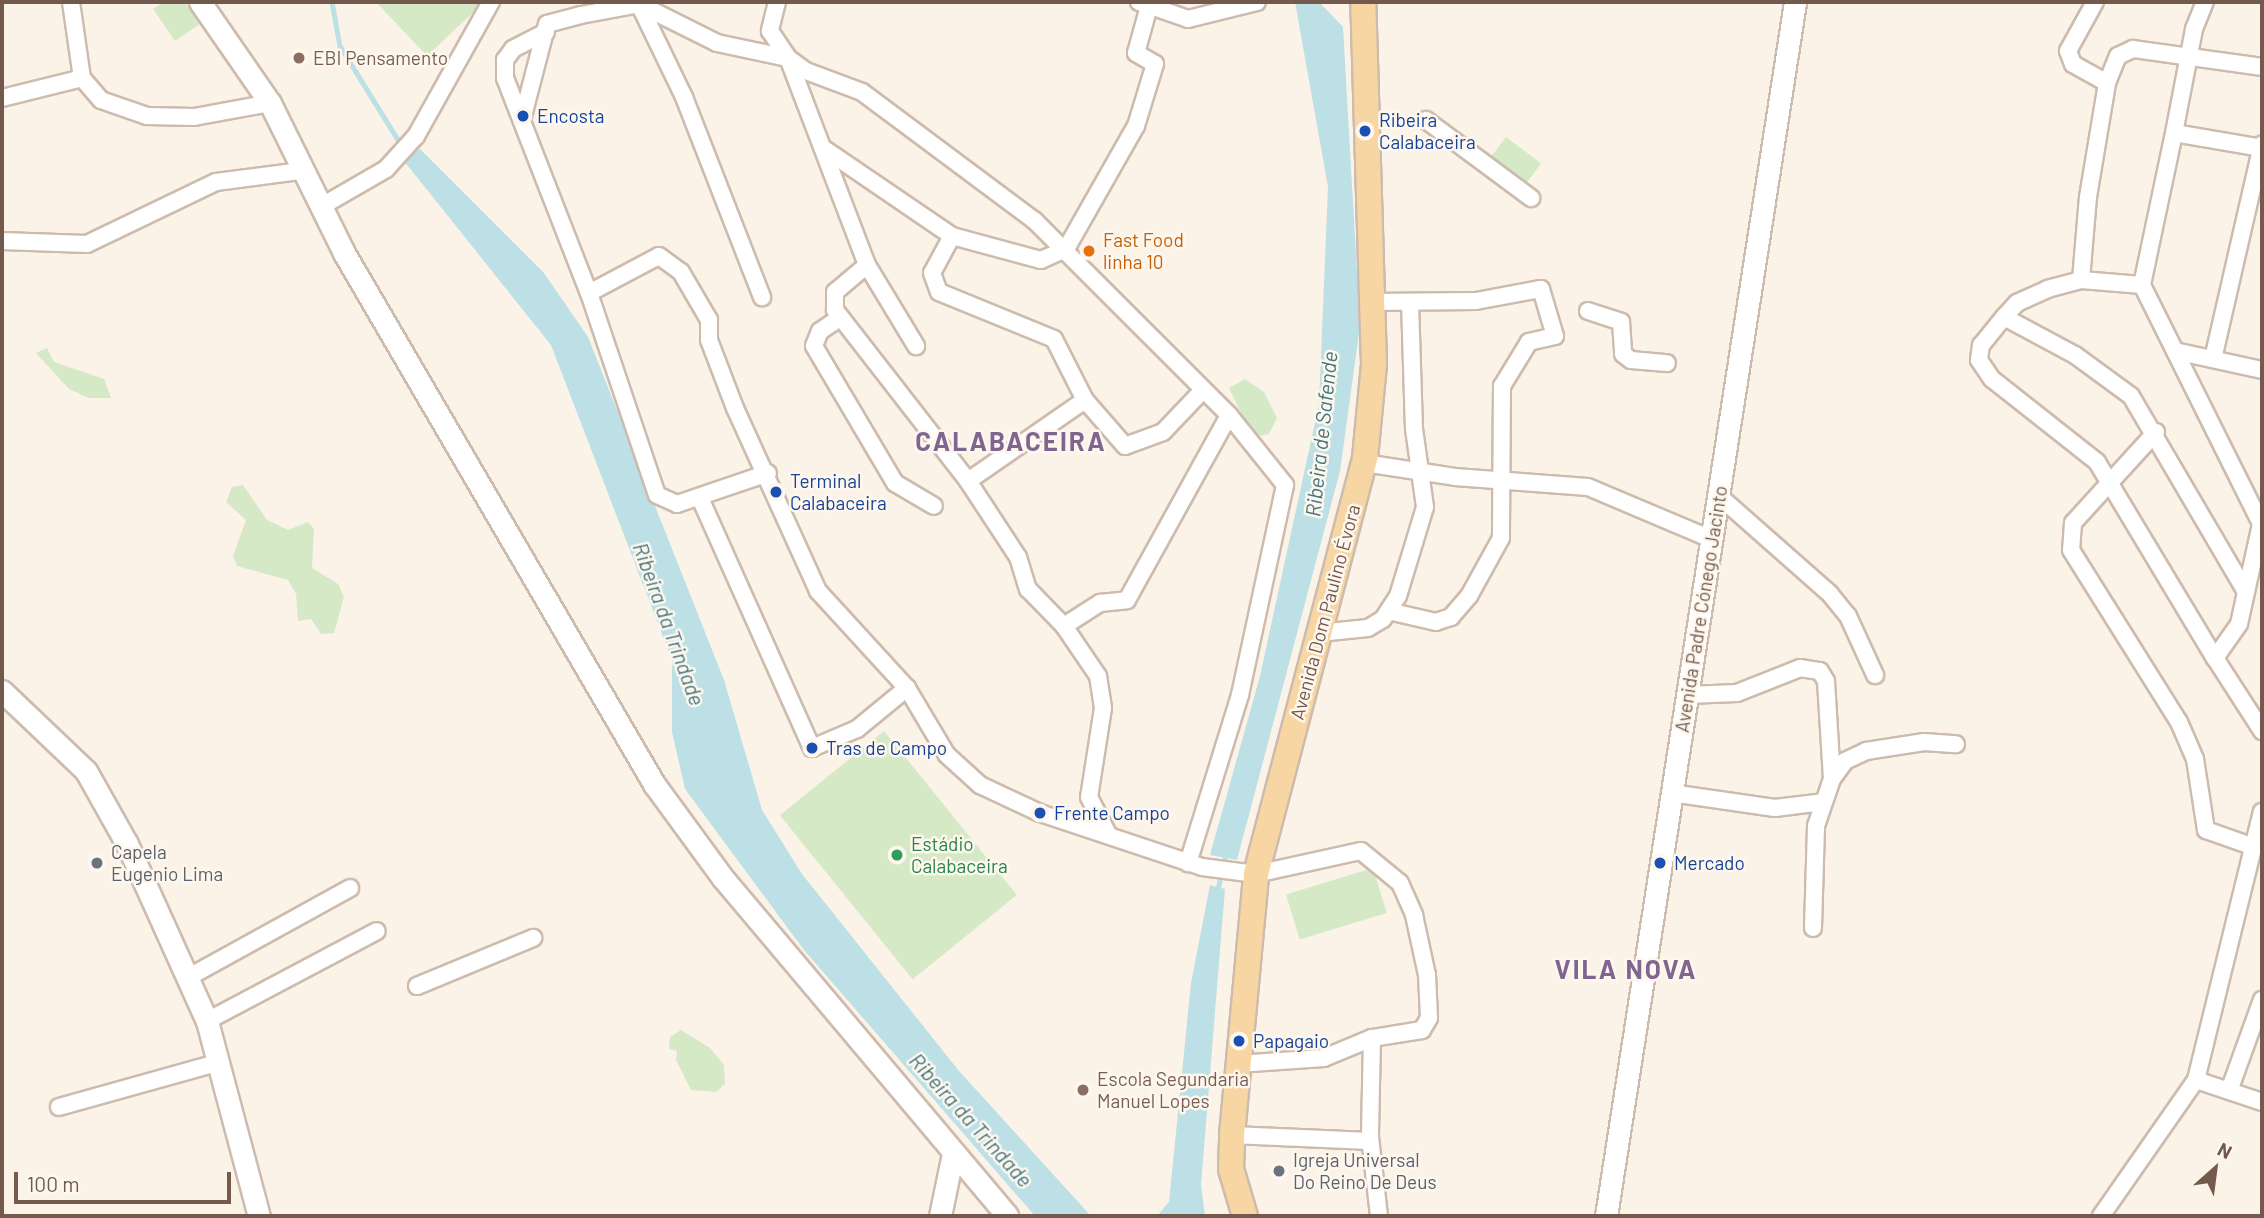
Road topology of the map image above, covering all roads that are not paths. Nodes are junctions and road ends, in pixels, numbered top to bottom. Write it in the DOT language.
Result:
graph roads {
  1 [pos="71,2"];
  2 [pos="200,2"];
  3 [pos="491,2"];
  4 [pos="777,2"];
  5 [pos="1257,2"];
  6 [pos="1363,2"];
  7 [pos="1795,2"];
  8 [pos="2095,2"];
  9 [pos="2205,2"];
  10 [pos="639,4"];
  11 [pos="1144,4"];
  12 [pos="546,32"];
  13 [pos="2189,57"];
  14 [pos="788,58"];
  15 [pos="2262,67"];
  16 [pos="82,78"];
  17 [pos="2107,83"];
  18 [pos="2,98"];
  19 [pos="270,103"];
  20 [pos="523,116"];
  21 [pos="1426,120"];
  22 [pos="2174,133"];
  23 [pos="2262,147"];
  24 [pos="823,148"];
  25 [pos="301,171"];
  26 [pos="1531,198"];
  27 [pos="322,206"];
  28 [pos="952,236"];
  29 [pos="2,241"];
  30 [pos="1066,249"];
  31 [pos="867,265"];
  32 [pos="2081,280"];
  33 [pos="2142,285"];
  34 [pos="589,293"];
  35 [pos="762,297"];
  36 [pos="1372,302"];
  37 [pos="1410,305"];
  38 [pos="1588,311"];
  39 [pos="2004,317"];
  40 [pos="838,319"];
  41 [pos="916,346"];
  42 [pos="2175,351"];
  43 [pos="2213,359"];
  44 [pos="1667,363"];
  45 [pos="2262,370"];
  46 [pos="1203,390"];
  47 [pos="1086,400"];
  48 [pos="1230,415"];
  49 [pos="2156,432"];
  50 [pos="1364,463"];
  51 [pos="1423,468"];
  52 [pos="768,473"];
  53 [pos="968,481"];
  54 [pos="1504,481"];
  55 [pos="2108,481"];
  56 [pos="1719,496"];
  57 [pos="700,498"];
  58 [pos="934,506"];
  59 [pos="1711,539"];
  60 [pos="2246,592"];
  61 [pos="1388,611"];
  62 [pos="1064,626"];
  63 [pos="1319,633"];
  64 [pos="2215,658"];
  65 [pos="1875,675"];
  66 [pos="907,688"];
  67 [pos="2,691"];
  68 [pos="1687,695"];
  69 [pos="2262,731"];
  70 [pos="1956,744"];
  71 [pos="1832,779"];
  72 [pos="1671,793"];
  73 [pos="1823,802"];
  74 [pos="2262,812"];
  75 [pos="1108,834"];
  76 [pos="2255,847"];
  77 [pos="1195,865"];
  78 [pos="1248,875"];
  79 [pos="351,888"];
  80 [pos="1814,929"];
  81 [pos="377,931"];
  82 [pos="533,938"];
  83 [pos="189,977"];
  84 [pos="418,986"];
  85 [pos="2262,1000"];
  86 [pos="207,1021"];
  87 [pos="1372,1038"];
  88 [pos="218,1063"];
  89 [pos="1237,1064"];
  90 [pos="2196,1080"];
  91 [pos="2229,1091"];
  92 [pos="2262,1102"];
  93 [pos="59,1107"];
  94 [pos="1232,1135"];
  95 [pos="1370,1141"];
  96 [pos="953,1153"];
  97 [pos="259,1216"];
  98 [pos="940,1216"];
  99 [pos="1007,1216"];
  100 [pos="1244,1216"];
  101 [pos="1379,1216"];
  102 [pos="1606,1216"];
  103 [pos="2101,1216"];
  1 -- 16 [label="street"];
  2 -- 19 [label="street"];
  3 -- 27 [label="street"];
  4 -- 14 [label="street"];
  5 -- 11 [label="street"];
  6 -- 36 [label="main road, Avenida Dom Paulino Évora"];
  7 -- 56 [label="street, Avenida Padre Cónego Jacinto"];
  8 -- 17 [label="street"];
  9 -- 13 [label="street"];
  10 -- 12 [label="street"];
  10 -- 14 [label="street"];
  10 -- 35 [label="street"];
  11 -- 30 [label="street"];
  12 -- 20 [label="street"];
  12 -- 20 [label="street"];
  13 -- 15 [label="street"];
  13 -- 17 [label="street"];
  13 -- 22 [label="street"];
  14 -- 24 [label="street"];
  14 -- 30 [label="street"];
  16 -- 18 [label="street"];
  16 -- 19 [label="street"];
  17 -- 32 [label="street"];
  19 -- 25 [label="street"];
  20 -- 34 [label="street"];
  21 -- 26 [label="street"];
  22 -- 23 [label="street"];
  22 -- 33 [label="street"];
  23 -- 43 [label="street"];
  24 -- 28 [label="street"];
  24 -- 31 [label="street"];
  25 -- 27 [label="street"];
  25 -- 29 [label="street"];
  27 -- 96 [label="street"];
  28 -- 30 [label="street"];
  28 -- 47 [label="street"];
  30 -- 46 [label="street"];
  31 -- 40 [label="street"];
  31 -- 41 [label="street"];
  32 -- 33 [label="street"];
  32 -- 39 [label="street"];
  33 -- 42 [label="street"];
  34 -- 52 [label="street"];
  34 -- 57 [label="street"];
  36 -- 37 [label="street"];
  36 -- 50 [label="main road, Avenida Dom Paulino Évora"];
  37 -- 51 [label="street"];
  37 -- 54 [label="street"];
  38 -- 44 [label="street"];
  39 -- 49 [label="street"];
  39 -- 55 [label="street"];
  40 -- 53 [label="street"];
  40 -- 58 [label="street"];
  42 -- 43 [label="street"];
  42 -- 60 [label="street"];
  43 -- 45 [label="street"];
  46 -- 47 [label="street"];
  46 -- 48 [label="street"];
  47 -- 53 [label="street"];
  48 -- 62 [label="street"];
  48 -- 77 [label="street"];
  49 -- 55 [label="street"];
  49 -- 60 [label="street"];
  50 -- 51 [label="street"];
  50 -- 63 [label="main road, Avenida Dom Paulino Évora"];
  51 -- 54 [label="street"];
  51 -- 61 [label="street"];
  52 -- 57 [label="street"];
  52 -- 66 [label="street"];
  53 -- 62 [label="street"];
  54 -- 59 [label="street"];
  54 -- 61 [label="street"];
  55 -- 64 [label="street"];
  55 -- 76 [label="street"];
  56 -- 59 [label="street, Avenida Padre Cónego Jacinto"];
  56 -- 65 [label="street"];
  57 -- 66 [label="street"];
  59 -- 68 [label="street, Avenida Padre Cónego Jacinto"];
  60 -- 64 [label="street"];
  61 -- 63 [label="street"];
  62 -- 75 [label="street"];
  63 -- 78 [label="main road, Avenida Dom Paulino Évora"];
  64 -- 69 [label="street"];
  66 -- 75 [label="street"];
  67 -- 83 [label="street"];
  68 -- 71 [label="street"];
  68 -- 72 [label="street, Avenida Padre Cónego Jacinto"];
  70 -- 71 [label="street"];
  71 -- 73 [label="street"];
  72 -- 73 [label="street"];
  72 -- 102 [label="street, Avenida Padre Cónego Jacinto"];
  73 -- 80 [label="street"];
  74 -- 76 [label="street"];
  75 -- 77 [label="street"];
  76 -- 90 [label="street"];
  77 -- 78 [label="street"];
  78 -- 87 [label="street"];
  78 -- 89 [label="main road, Avenida Dom Paulino Évora"];
  79 -- 83 [label="street"];
  81 -- 86 [label="street"];
  82 -- 84 [label="street"];
  83 -- 86 [label="street"];
  85 -- 91 [label="street"];
  86 -- 88 [label="street"];
  87 -- 89 [label="street"];
  87 -- 95 [label="street"];
  88 -- 93 [label="street"];
  88 -- 97 [label="street"];
  89 -- 94 [label="main road, Avenida Dom Paulino Évora"];
  90 -- 91 [label="street"];
  90 -- 103 [label="street"];
  91 -- 92 [label="street"];
  94 -- 95 [label="street"];
  94 -- 100 [label="main road, Avenida Dom Paulino Évora"];
  95 -- 101 [label="street"];
  96 -- 98 [label="street"];
  96 -- 99 [label="street"];
}
